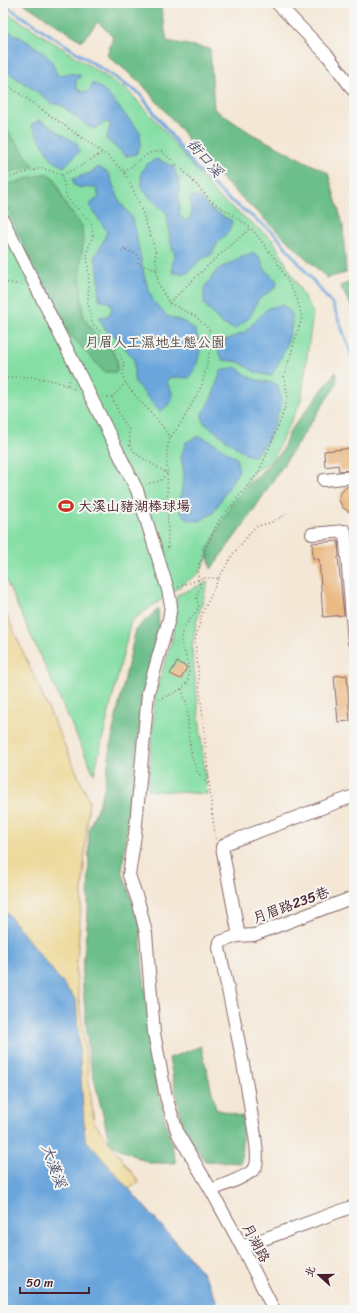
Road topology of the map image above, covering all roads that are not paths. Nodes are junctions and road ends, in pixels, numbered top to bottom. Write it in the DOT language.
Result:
graph roads {
  1 [pos="277,3"];
  2 [pos="354,91"];
  3 [pos="3,220"];
  4 [pos="354,477"];
  5 [pos="324,480"];
  6 [pos="349,531"];
  7 [pos="312,534"];
  8 [pos="353,610"];
  9 [pos="354,642"];
  10 [pos="354,796"];
  11 [pos="354,897"];
  12 [pos="237,936"];
  13 [pos="211,1190"];
  14 [pos="354,1206"];
  15 [pos="242,1247"];
  16 [pos="274,1310"];
  1 -- 2 [label="street"];
  3 -- 13 [label="street, 月湖路"];
  4 -- 5 [label="street"];
  6 -- 7 [label="street"];
  6 -- 8 [label="street"];
  8 -- 9 [label="street"];
  10 -- 12 [label="street"];
  11 -- 12 [label="street, 月眉路235巷"];
  12 -- 13 [label="street, 月眉路235巷"];
  13 -- 15 [label="street, 月湖路"];
  14 -- 15 [label="street"];
  15 -- 16 [label="street, 月湖路"];
}
